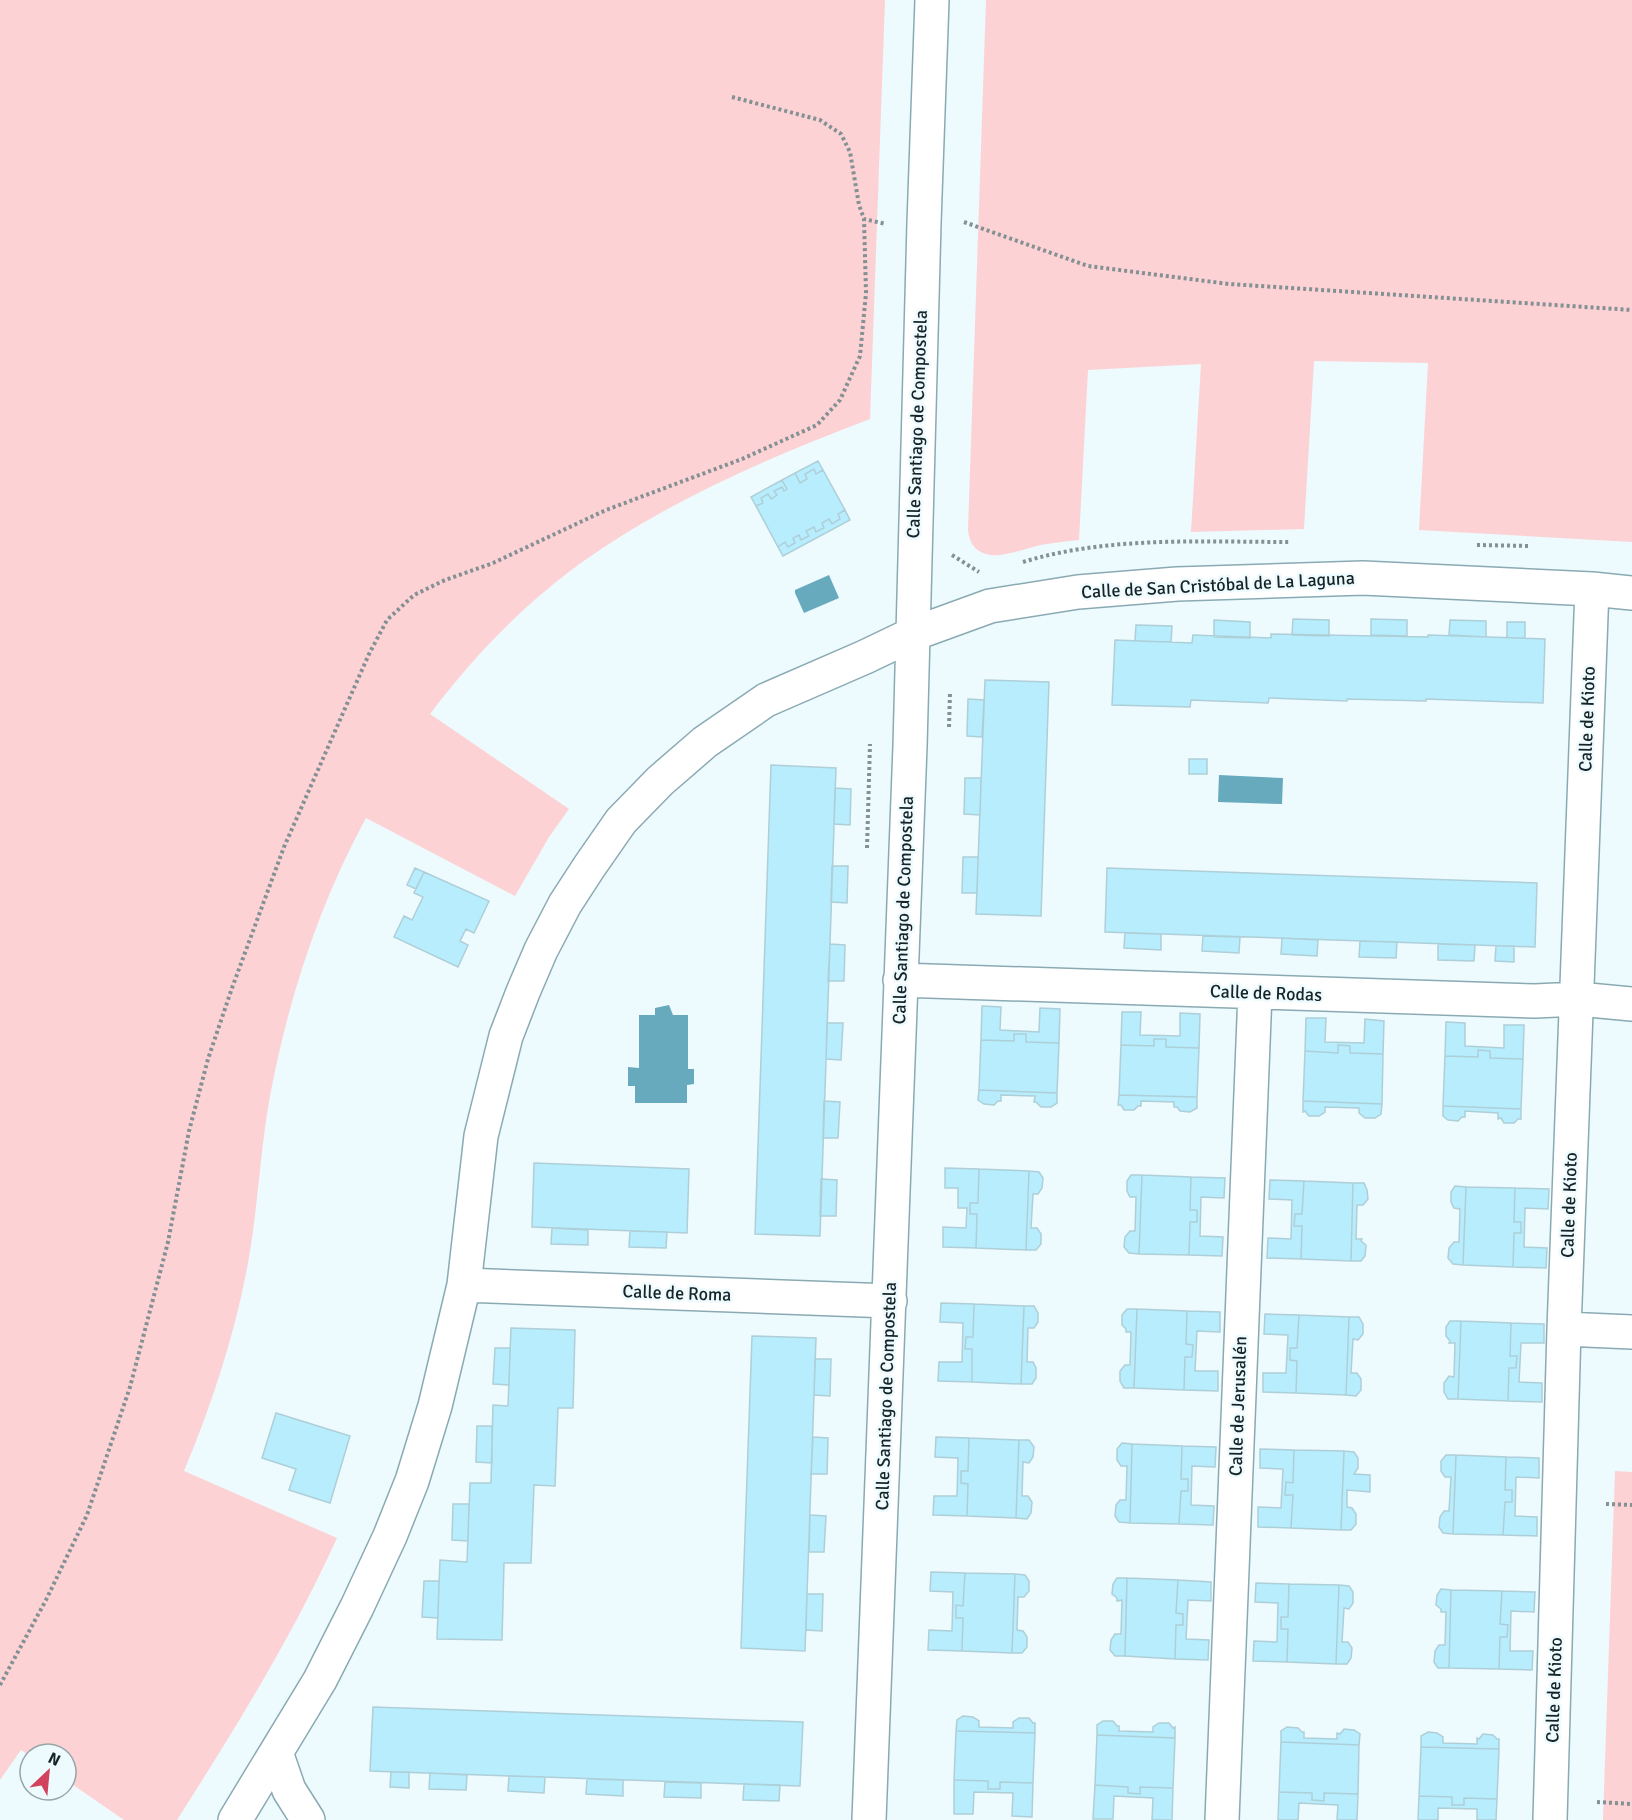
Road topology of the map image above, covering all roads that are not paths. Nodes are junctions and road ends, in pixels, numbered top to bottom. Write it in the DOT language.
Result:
graph roads {
  1 [pos="933,0"];
  2 [pos="1592,589"];
  3 [pos="1632,593"];
  4 [pos="913,634"];
  5 [pos="900,980"];
  6 [pos="1255,993"];
  7 [pos="1578,999"];
  8 [pos="1632,1004"];
  9 [pos="464,1285"];
  10 [pos="890,1301"];
  11 [pos="1564,1329"];
  12 [pos="1632,1332"];
  13 [pos="276,1755"];
  14 [pos="236,1820"];
  15 [pos="308,1820"];
  16 [pos="869,1820"];
  17 [pos="1221,1820"];
  18 [pos="1550,1820"];
  1 -- 4 [label="street, Calle Santiago de Compostela"];
  2 -- 3 [label="street, Calle de San Cristóbal de La Laguna"];
  2 -- 4 [label="street, Calle de San Cristóbal de La Laguna"];
  2 -- 7 [label="street, Calle de Kioto"];
  4 -- 5 [label="street, Calle Santiago de Compostela"];
  4 -- 9 [label="street, Calle de San Cristóbal de La Laguna"];
  5 -- 6 [label="street, Calle de Rodas"];
  5 -- 10 [label="street, Calle Santiago de Compostela"];
  6 -- 7 [label="street, Calle de Rodas"];
  6 -- 17 [label="street, Calle de Jerusalén"];
  7 -- 8 [label="street, Calle de Rodas"];
  7 -- 11 [label="street, Calle de Kioto"];
  9 -- 10 [label="street, Calle de Roma"];
  9 -- 13 [label="street, Calle de San Cristóbal de La Laguna"];
  10 -- 16 [label="street, Calle Santiago de Compostela"];
  11 -- 12 [label="street"];
  11 -- 18 [label="street, Calle de Kioto"];
  13 -- 14 [label="street, Calle de San Cristóbal de La Laguna"];
  13 -- 15 [label="street"];
}
